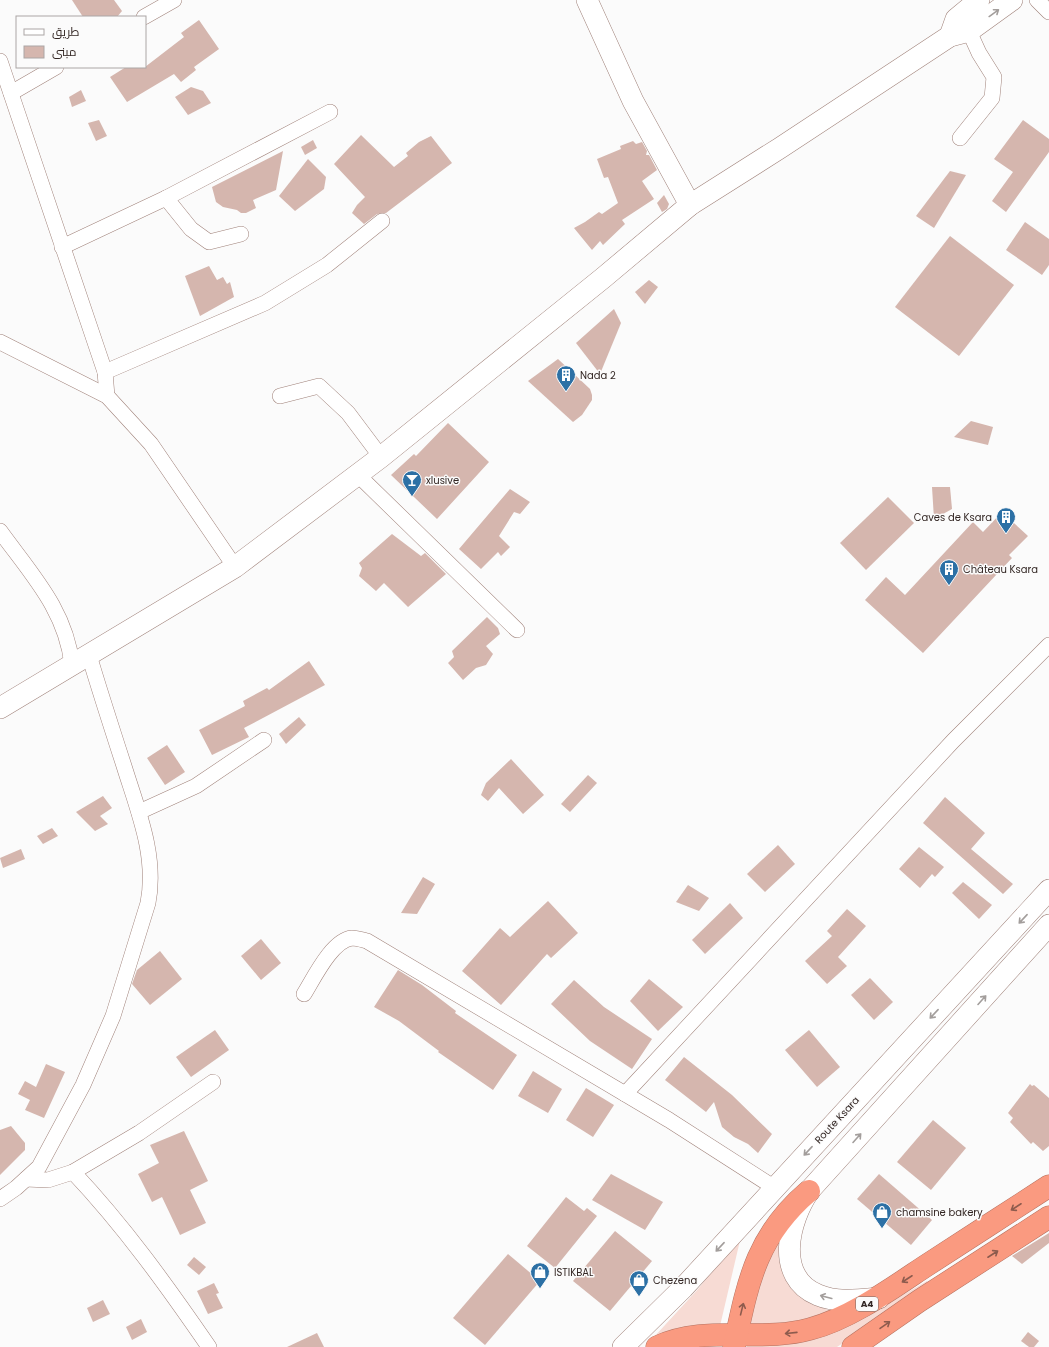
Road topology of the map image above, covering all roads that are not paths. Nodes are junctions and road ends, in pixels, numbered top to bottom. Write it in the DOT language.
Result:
graph roads {
  1 [pos="174,0"];
  2 [pos="586,0"];
  3 [pos="979,0"];
  4 [pos="1012,0"];
  5 [pos="1038,0"];
  6 [pos="1049,12"];
  7 [pos="146,16"];
  8 [pos="960,33"];
  9 [pos="0,61"];
  10 [pos="54,68"];
  11 [pos="11,93"];
  12 [pos="330,112"];
  13 [pos="960,138"];
  14 [pos="166,198"];
  15 [pos="690,205"];
  16 [pos="382,221"];
  17 [pos="241,234"];
  18 [pos="62,246"];
  19 [pos="0,342"];
  20 [pos="105,372"];
  21 [pos="107,396"];
  22 [pos="280,396"];
  23 [pos="381,457"];
  24 [pos="358,475"];
  25 [pos="0,531"];
  26 [pos="235,567"];
  27 [pos="517,630"];
  28 [pos="1049,645"];
  29 [pos="81,660"];
  30 [pos="0,708"];
  31 [pos="264,740"];
  32 [pos="139,812"];
  33 [pos="1049,890"];
  34 [pos="1049,925"];
  35 [pos="304,994"];
  36 [pos="213,1082"];
  37 [pos="625,1094"];
  38 [pos="73,1172"];
  39 [pos="26,1179"];
  40 [pos="1049,1186"];
  41 [pos="775,1188"];
  42 [pos="809,1191"];
  43 [pos="0,1199"];
  44 [pos="1049,1218"];
  45 [pos="878,1298"];
  46 [pos="736,1340"];
  47 [pos="209,1347"];
  48 [pos="623,1347"];
  49 [pos="657,1347"];
  50 [pos="853,1347"];
  1 -- 7 [label="street"];
  2 -- 15 [label="street"];
  3 -- 8 [label="street"];
  8 -- 4 [label="street, one-way"];
  5 -- 6 [label="street"];
  8 -- 13 [label="street"];
  8 -- 15 [label="street"];
  9 -- 11 [label="street"];
  10 -- 11 [label="street"];
  11 -- 18 [label="street"];
  12 -- 14 [label="street"];
  14 -- 17 [label="street"];
  14 -- 18 [label="street"];
  15 -- 23 [label="street"];
  16 -- 20 [label="street"];
  18 -- 20 [label="street"];
  19 -- 21 [label="street"];
  20 -- 21 [label="street"];
  21 -- 26 [label="street"];
  22 -- 23 [label="street"];
  23 -- 24 [label="street"];
  24 -- 26 [label="street"];
  24 -- 27 [label="street"];
  25 -- 29 [label="street"];
  26 -- 29 [label="street"];
  28 -- 37 [label="street"];
  29 -- 30 [label="street"];
  29 -- 32 [label="street"];
  31 -- 32 [label="street"];
  32 -- 39 [label="street"];
  33 -- 41 [label="street, Route Ksara, one-way"];
  42 -- 34 [label="street, one-way"];
  35 -- 37 [label="street"];
  36 -- 38 [label="street"];
  37 -- 41 [label="street"];
  38 -- 39 [label="street"];
  38 -- 47 [label="street"];
  39 -- 43 [label="street"];
  40 -- 45 [label="highway, A4, one-way"];
  41 -- 48 [label="street, Route Ksara, one-way"];
  45 -- 42 [label="street, one-way"];
  46 -- 42 [label="highway, one-way"];
  50 -- 44 [label="highway, A4, one-way"];
  45 -- 46 [label="highway, A4, one-way"];
  46 -- 49 [label="highway, A4"];
}
